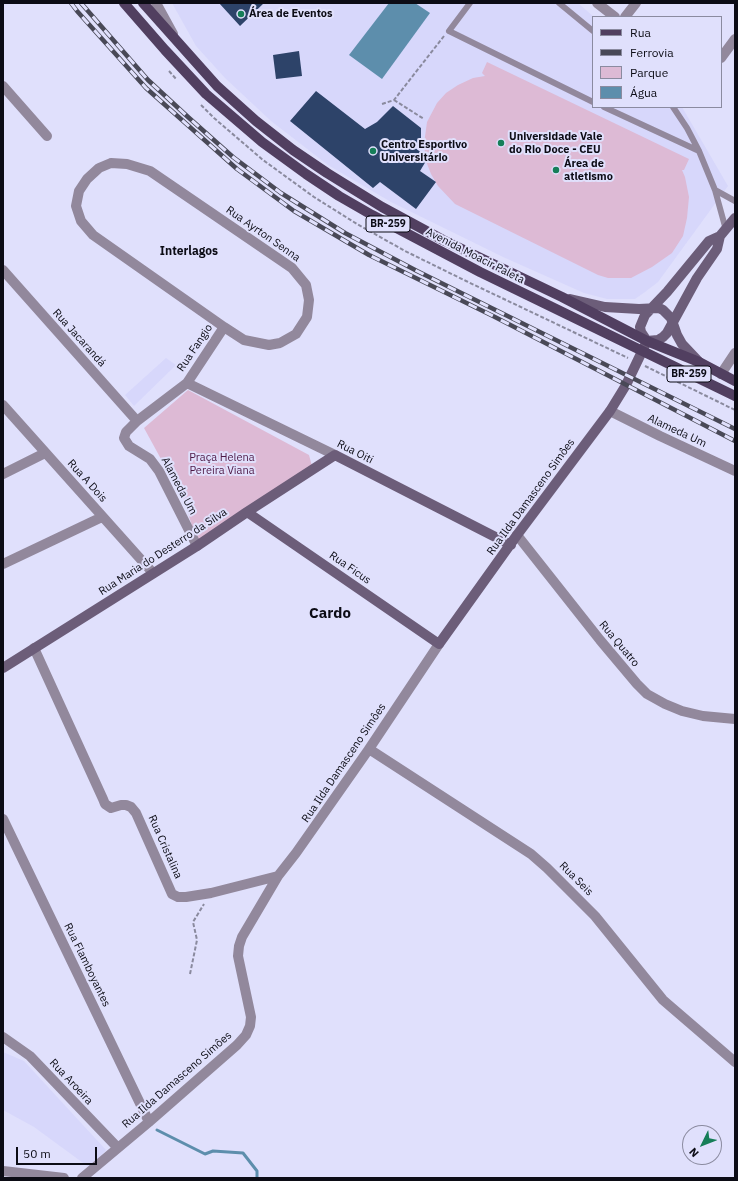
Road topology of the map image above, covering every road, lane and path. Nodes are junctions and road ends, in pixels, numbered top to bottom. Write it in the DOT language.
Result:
graph roads {
  1 [pos="124,3"];
  2 [pos="143,3"];
  3 [pos="156,3"];
  4 [pos="470,3"];
  5 [pos="559,3"];
  6 [pos="597,3"];
  7 [pos="636,3"];
  8 [pos="614,16"];
  9 [pos="626,16"];
  10 [pos="592,30"];
  11 [pos="449,31"];
  12 [pos="735,39"];
  13 [pos="177,42"];
  14 [pos="722,57"];
  15 [pos="3,86"];
  16 [pos="394,100"];
  17 [pos="592,102"];
  18 [pos="382,104"];
  19 [pos="606,108"];
  20 [pos="674,108"];
  21 [pos="424,119"];
  22 [pos="47,136"];
  23 [pos="699,151"];
  24 [pos="716,190"];
  25 [pos="735,201"];
  26 [pos="735,218"];
  27 [pos="723,233"];
  28 [pos="3,270"];
  29 [pos="562,297"];
  30 [pos="651,308"];
  31 [pos="673,324"];
  32 [pos="224,327"];
  33 [pos="647,341"];
  34 [pos="642,351"];
  35 [pos="735,353"];
  36 [pos="699,362"];
  37 [pos="721,374"];
  38 [pos="735,381"];
  39 [pos="187,383"];
  40 [pos="735,396"];
  41 [pos="3,405"];
  42 [pos="610,411"];
  43 [pos="137,421"];
  44 [pos="45,453"];
  45 [pos="335,455"];
  46 [pos="735,471"];
  47 [pos="3,474"];
  48 [pos="247,512"];
  49 [pos="102,517"];
  50 [pos="517,535"];
  51 [pos="511,545"];
  52 [pos="197,546"];
  53 [pos="3,564"];
  54 [pos="153,573"];
  55 [pos="439,644"];
  56 [pos="34,648"];
  57 [pos="3,668"];
  58 [pos="735,719"];
  59 [pos="369,749"];
  60 [pos="3,819"];
  61 [pos="278,876"];
  62 [pos="211,893"];
  63 [pos="190,974"];
  64 [pos="3,1036"];
  65 [pos="735,1062"];
  66 [pos="149,1122"];
  67 [pos="118,1148"];
  68 [pos="3,1171"];
  69 [pos="64,1178"];
  70 [pos="82,1178"];
  1 -- 34 [label="main road, Avenida Moacir Paleta / BR-259"];
  2 -- 13 [label="main road, Avenida Moacir Paleta / BR-259"];
  3 -- 13 [label="street"];
  4 -- 11 [label="lane"];
  5 -- 10 [label="lane"];
  6 -- 8 [label="street"];
  7 -- 9 [label="street"];
  11 -- 16 [label="path"];
  11 -- 17 [label="lane"];
  12 -- 14 [label="street"];
  13 -- 29 [label="main road, Avenida Moacir Paleta / BR-259"];
  15 -- 22 [label="street"];
  16 -- 18 [label="path"];
  16 -- 21 [label="path"];
  19 -- 23 [label="lane"];
  20 -- 23 [label="lane"];
  23 -- 24 [label="lane"];
  24 -- 25 [label="lane"];
  24 -- 27 [label="lane"];
  26 -- 27 [label="street"];
  27 -- 30 [label="street"];
  27 -- 31 [label="street"];
  28 -- 43 [label="street, Rua Jacarandá"];
  29 -- 30 [label="street"];
  29 -- 33 [label="main road, Avenida Moacir Paleta / BR-259"];
  30 -- 31 [label="street"];
  30 -- 33 [label="street"];
  31 -- 33 [label="street"];
  31 -- 36 [label="street"];
  32 -- 32 [label="street, Rua Ayrton Senna"];
  32 -- 39 [label="street, Rua Fangio"];
  33 -- 34 [label="street, Rua Ilda Damasceno Simôes"];
  33 -- 36 [label="main road, Avenida Moacir Paleta / BR-259"];
  34 -- 40 [label="main road, Avenida Moacir Paleta / BR-259"];
  34 -- 42 [label="street, Rua Ilda Damasceno Simôes"];
  35 -- 37 [label="street"];
  36 -- 37 [label="main road, Avenida Moacir Paleta / BR-259"];
  37 -- 38 [label="main road, Avenida Moacir Paleta / BR-259"];
  39 -- 43 [label="street, Alameda Um"];
  39 -- 45 [label="street, Rua Oiti"];
  41 -- 44 [label="street, Rua A Dois"];
  42 -- 46 [label="street, Alameda Um"];
  42 -- 50 [label="street, Rua Ilda Damasceno Simôes"];
  43 -- 52 [label="street, Alameda Um"];
  44 -- 47 [label="street"];
  44 -- 49 [label="street, Rua A Dois"];
  45 -- 48 [label="street, Rua Maria do Desterro da Silva"];
  45 -- 51 [label="street, Rua Oiti"];
  48 -- 52 [label="street, Rua Maria do Desterro da Silva"];
  48 -- 55 [label="street, Rua Ficus"];
  49 -- 53 [label="street"];
  49 -- 54 [label="street, Rua A Dois"];
  50 -- 51 [label="street, Rua Ilda Damasceno Simôes"];
  50 -- 58 [label="street, Rua Quatro"];
  51 -- 55 [label="street, Rua Ilda Damasceno Simôes"];
  52 -- 54 [label="street, Rua Maria do Desterro da Silva"];
  54 -- 56 [label="street, Rua Maria do Desterro da Silva"];
  55 -- 59 [label="street, Rua Ilda Damasceno Simôes"];
  56 -- 57 [label="street, Rua Maria do Desterro da Silva"];
  56 -- 62 [label="street, Rua Cristalina"];
  59 -- 61 [label="street, Rua Ilda Damasceno Simôes"];
  59 -- 65 [label="street, Rua Seis"];
  60 -- 66 [label="street, Rua Flamboyantes"];
  61 -- 62 [label="street, Rua Cristalina"];
  61 -- 66 [label="street, Rua Ilda Damasceno Simôes"];
  62 -- 63 [label="path"];
  64 -- 67 [label="street, Rua Aroeira"];
  66 -- 67 [label="street, Rua Ilda Damasceno Simôes"];
  67 -- 70 [label="street, Rua Ilda Damasceno Simôes"];
  68 -- 69 [label="street"];
}
